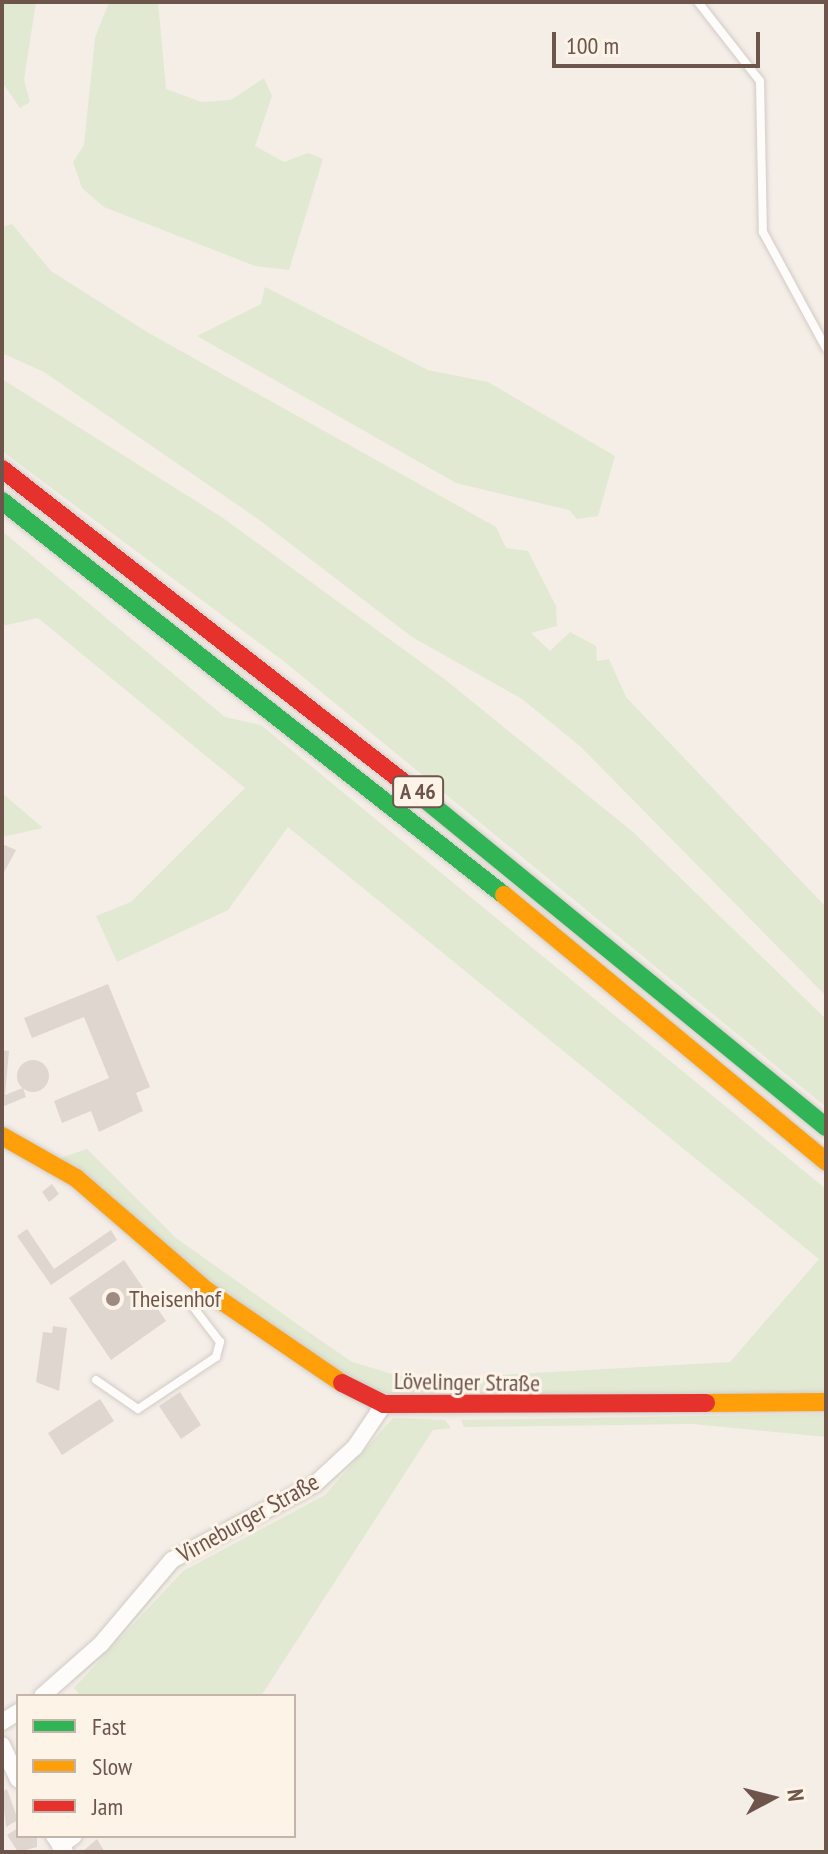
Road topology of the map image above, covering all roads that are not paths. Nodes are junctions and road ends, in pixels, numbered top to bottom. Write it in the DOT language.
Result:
graph roads {
  1 [pos="698,2"];
  2 [pos="826,348"];
  3 [pos="2,469"];
  4 [pos="2,501"];
  5 [pos="826,1127"];
  6 [pos="2,1136"];
  7 [pos="826,1161"];
  8 [pos="207,1291"];
  9 [pos="96,1380"];
  10 [pos="826,1402"];
  11 [pos="384,1404"];
  12 [pos="44,1694"];
  13 [pos="2,1745"];
  14 [pos="16,1775"];
  1 -- 2 [label="lane"];
  3 -- 5 [label="main road, A 46"];
  4 -- 7 [label="main road, A 46"];
  6 -- 8 [label="main road, Lövelinger Straße"];
  8 -- 9 [label="lane"];
  8 -- 11 [label="main road, Lövelinger Straße"];
  10 -- 11 [label="main road, Lövelinger Straße"];
  11 -- 12 [label="street, Virneburger Straße"];
  13 -- 14 [label="street"];
}
